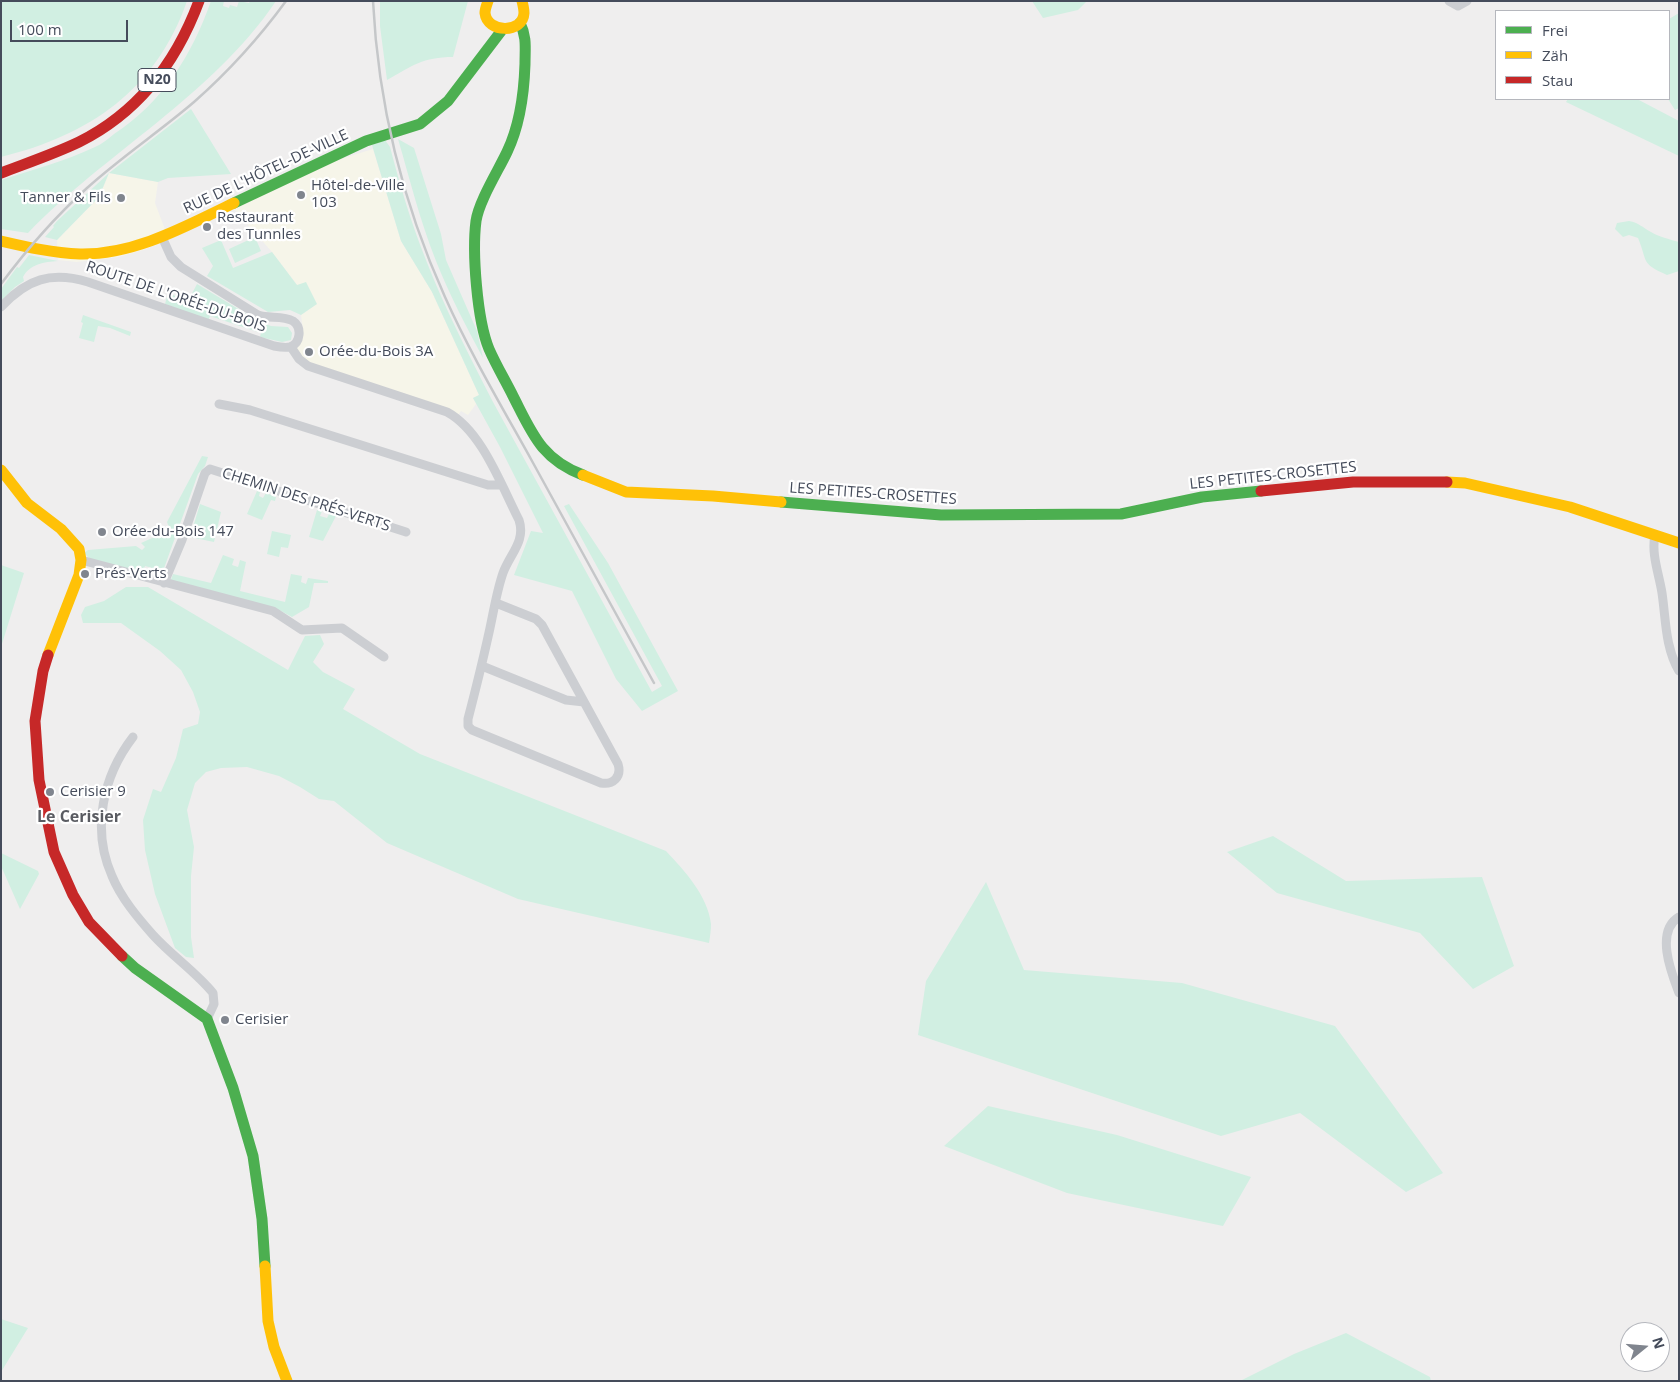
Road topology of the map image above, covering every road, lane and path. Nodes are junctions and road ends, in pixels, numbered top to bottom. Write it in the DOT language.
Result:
graph roads {
  1 [pos="199,1"];
  2 [pos="488,1"];
  3 [pos="522,1"];
  4 [pos="1449,1"];
  5 [pos="1467,1"];
  6 [pos="520,23"];
  7 [pos="502,30"];
  8 [pos="30,161"];
  9 [pos="1,165"];
  10 [pos="1,173"];
  11 [pos="162,237"];
  12 [pos="1,242"];
  13 [pos="1,307"];
  14 [pos="291,347"];
  15 [pos="219,404"];
  16 [pos="1,470"];
  17 [pos="501,485"];
  18 [pos="406,532"];
  19 [pos="1655,535"];
  20 [pos="1679,543"];
  21 [pos="81,560"];
  22 [pos="164,583"];
  23 [pos="496,603"];
  24 [pos="384,657"];
  25 [pos="482,666"];
  26 [pos="1679,671"];
  27 [pos="584,702"];
  28 [pos="133,737"];
  29 [pos="1679,916"];
  30 [pos="1679,993"];
  31 [pos="207,1019"];
  32 [pos="287,1381"];
  1 -- 8 [label="street, N20"];
  2 -- 7 [label="street"];
  3 -- 6 [label="street, LES PETITES-CROSETTES"];
  4 -- 5 [label="street"];
  6 -- 7 [label="street"];
  6 -- 19 [label="street, LES PETITES-CROSETTES"];
  7 -- 11 [label="street, RUE DE L'HÔTEL-DE-VILLE"];
  8 -- 9 [label="street, N20"];
  8 -- 10 [label="street, N20"];
  11 -- 12 [label="street, RUE DE L'HÔTEL-DE-VILLE"];
  11 -- 14 [label="street, ROUTE DE L'ORÉE-DU-BOIS"];
  13 -- 14 [label="street, ROUTE DE L'ORÉE-DU-BOIS"];
  14 -- 17 [label="street"];
  15 -- 17 [label="street"];
  16 -- 21 [label="street"];
  17 -- 23 [label="street"];
  18 -- 22 [label="street, CHEMIN DES PRÉS-VERTS"];
  19 -- 20 [label="street, LES PETITES-CROSETTES"];
  19 -- 26 [label="street"];
  21 -- 22 [label="street"];
  21 -- 31 [label="street"];
  22 -- 24 [label="street"];
  23 -- 25 [label="street"];
  23 -- 27 [label="street"];
  25 -- 27 [label="street"];
  25 -- 27 [label="street"];
  28 -- 31 [label="street"];
  29 -- 30 [label="street"];
  31 -- 32 [label="street"];
}
